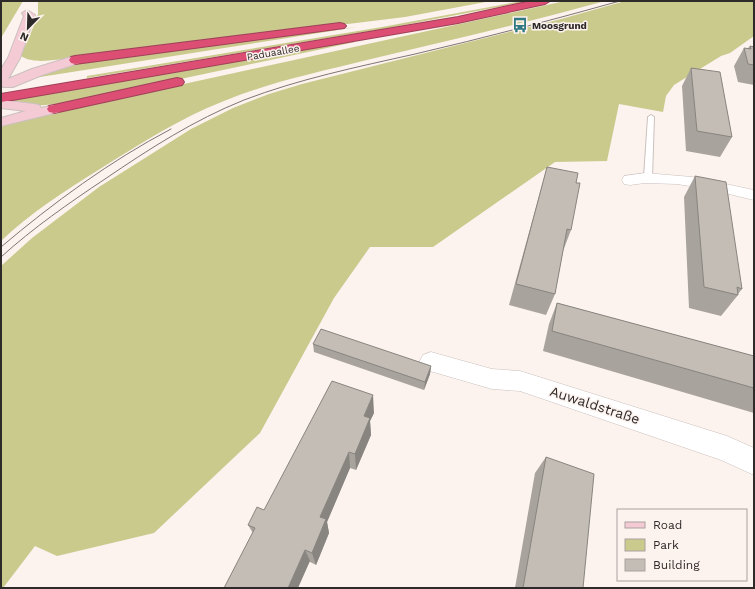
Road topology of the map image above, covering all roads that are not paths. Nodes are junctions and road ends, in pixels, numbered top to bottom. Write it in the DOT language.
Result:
graph roads {
  1 [pos="512,1"];
  2 [pos="545,1"];
  3 [pos="31,2"];
  4 [pos="27,13"];
  5 [pos="458,20"];
  6 [pos="410,21"];
  7 [pos="374,23"];
  8 [pos="352,25"];
  9 [pos="13,27"];
  10 [pos="24,60"];
  11 [pos="75,60"];
  12 [pos="211,75"];
  13 [pos="87,79"];
  14 [pos="189,80"];
  15 [pos="3,91"];
  16 [pos="54,109"];
  17 [pos="650,117"];
  18 [pos="1,122"];
  19 [pos="648,177"];
  20 [pos="630,180"];
  21 [pos="754,194"];
  22 [pos="431,362"];
  23 [pos="754,462"];
  1 -- 6 [label="highway, Paduaallee"];
  2 -- 5 [label="highway, Paduaallee"];
  3 -- 4 [label="main road"];
  4 -- 9 [label="main road"];
  4 -- 10 [label="main road"];
  5 -- 12 [label="highway"];
  5 -- 13 [label="highway, Paduaallee"];
  6 -- 7 [label="highway"];
  6 -- 13 [label="highway, Paduaallee"];
  8 -- 11 [label="highway"];
  10 -- 11 [label="main road"];
  10 -- 15 [label="main road"];
  11 -- 15 [label="main road"];
  13 -- 15 [label="highway, Paduaallee"];
  14 -- 16 [label="highway"];
  15 -- 16 [label="main road"];
  16 -- 18 [label="main road"];
  17 -- 19 [label="lane"];
  19 -- 20 [label="street"];
  19 -- 21 [label="street"];
  22 -- 23 [label="street, Auwaldstraße"];
}
